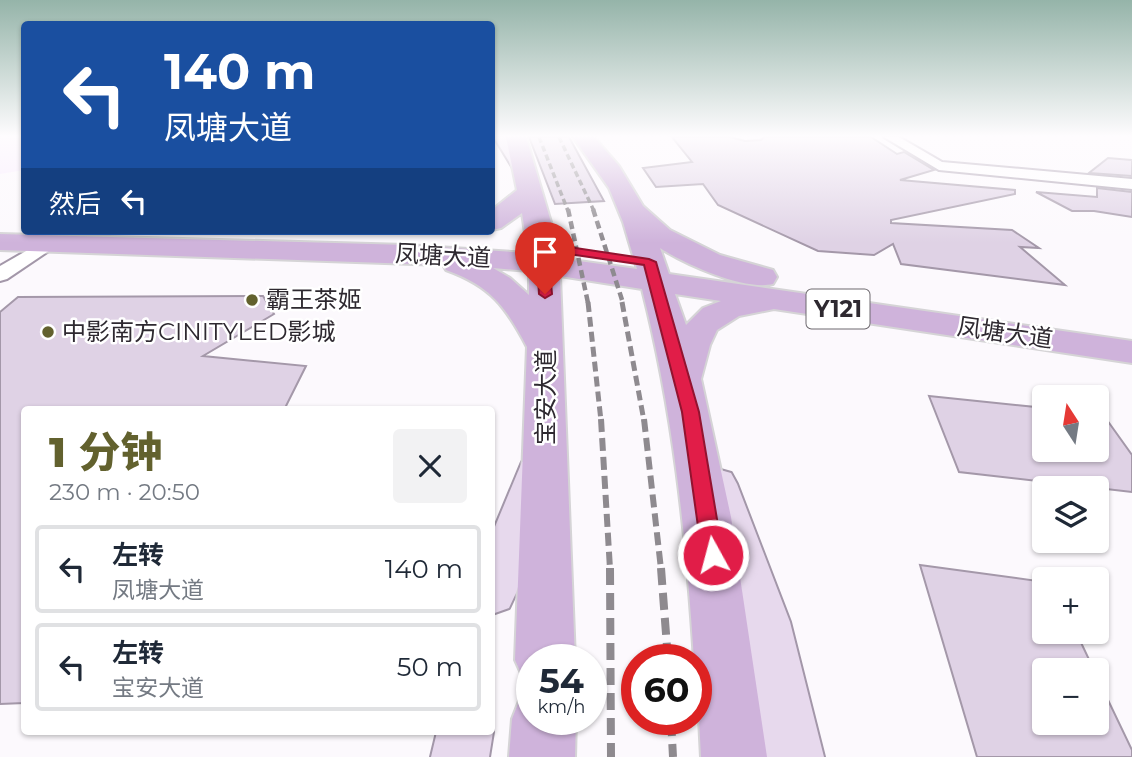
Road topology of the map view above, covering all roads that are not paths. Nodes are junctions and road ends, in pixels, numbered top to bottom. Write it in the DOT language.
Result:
graph roads {
  1 [pos="522,172"];
  2 [pos="525,172"];
  3 [pos="613,172"];
  4 [pos="1007,172"];
  5 [pos="527,181"];
  6 [pos="1132,184"];
  7 [pos="634,212"];
  8 [pos="495,220"];
  9 [pos="0,227"];
  10 [pos="21,232"];
  11 [pos="231,235"];
  12 [pos="449,235"];
  13 [pos="36,236"];
  14 [pos="0,242"];
  15 [pos="322,243"];
  16 [pos="409,246"];
  17 [pos="543,255"];
  18 [pos="652,271"];
  19 [pos="0,275"];
  20 [pos="790,292"];
  21 [pos="1132,332"];
  22 [pos="547,352"];
  23 [pos="1132,352"];
  24 [pos="687,395"];
  25 [pos="546,447"];
  26 [pos="495,585"];
  27 [pos="545,644"];
  28 [pos="464,735"];
  29 [pos="543,735"];
  30 [pos="460,757"];
  31 [pos="542,757"];
  32 [pos="734,757"];
  33 [pos="795,757"];
  1 -- 5 [label="main road"];
  2 -- 5 [label="main road, 宝安大道"];
  3 -- 7 [label="main road"];
  4 -- 6 [label="street"];
  5 -- 8 [label="main road"];
  5 -- 17 [label="main road, 宝安大道"];
  7 -- 18 [label="main road"];
  7 -- 20 [label="main road"];
  9 -- 10 [label="main road, 凤塘大道"];
  11 -- 15 [label="main road, 凤塘大道"];
  12 -- 16 [label="main road"];
  13 -- 14 [label="main road, 凤塘大道"];
  13 -- 15 [label="main road, 凤塘大道"];
  13 -- 19 [label="street"];
  15 -- 16 [label="main road, 凤塘大道"];
  16 -- 17 [label="main road, 凤塘大道"];
  16 -- 22 [label="main road"];
  17 -- 18 [label="main road, 凤塘大道 / Y121"];
  17 -- 22 [label="main road, 宝安大道"];
  18 -- 20 [label="main road, 凤塘大道 / Y121"];
  18 -- 24 [label="main road"];
  20 -- 21 [label="main road, 凤塘大道 / Y121"];
  20 -- 23 [label="main road, 凤塘大道 / Y121"];
  20 -- 24 [label="main road"];
  22 -- 25 [label="main road, 宝安大道"];
  24 -- 32 [label="main road"];
  24 -- 33 [label="main road"];
  25 -- 26 [label="main road"];
  25 -- 27 [label="main road, 宝安大道"];
  28 -- 30 [label="main road"];
  29 -- 31 [label="main road"];
}
